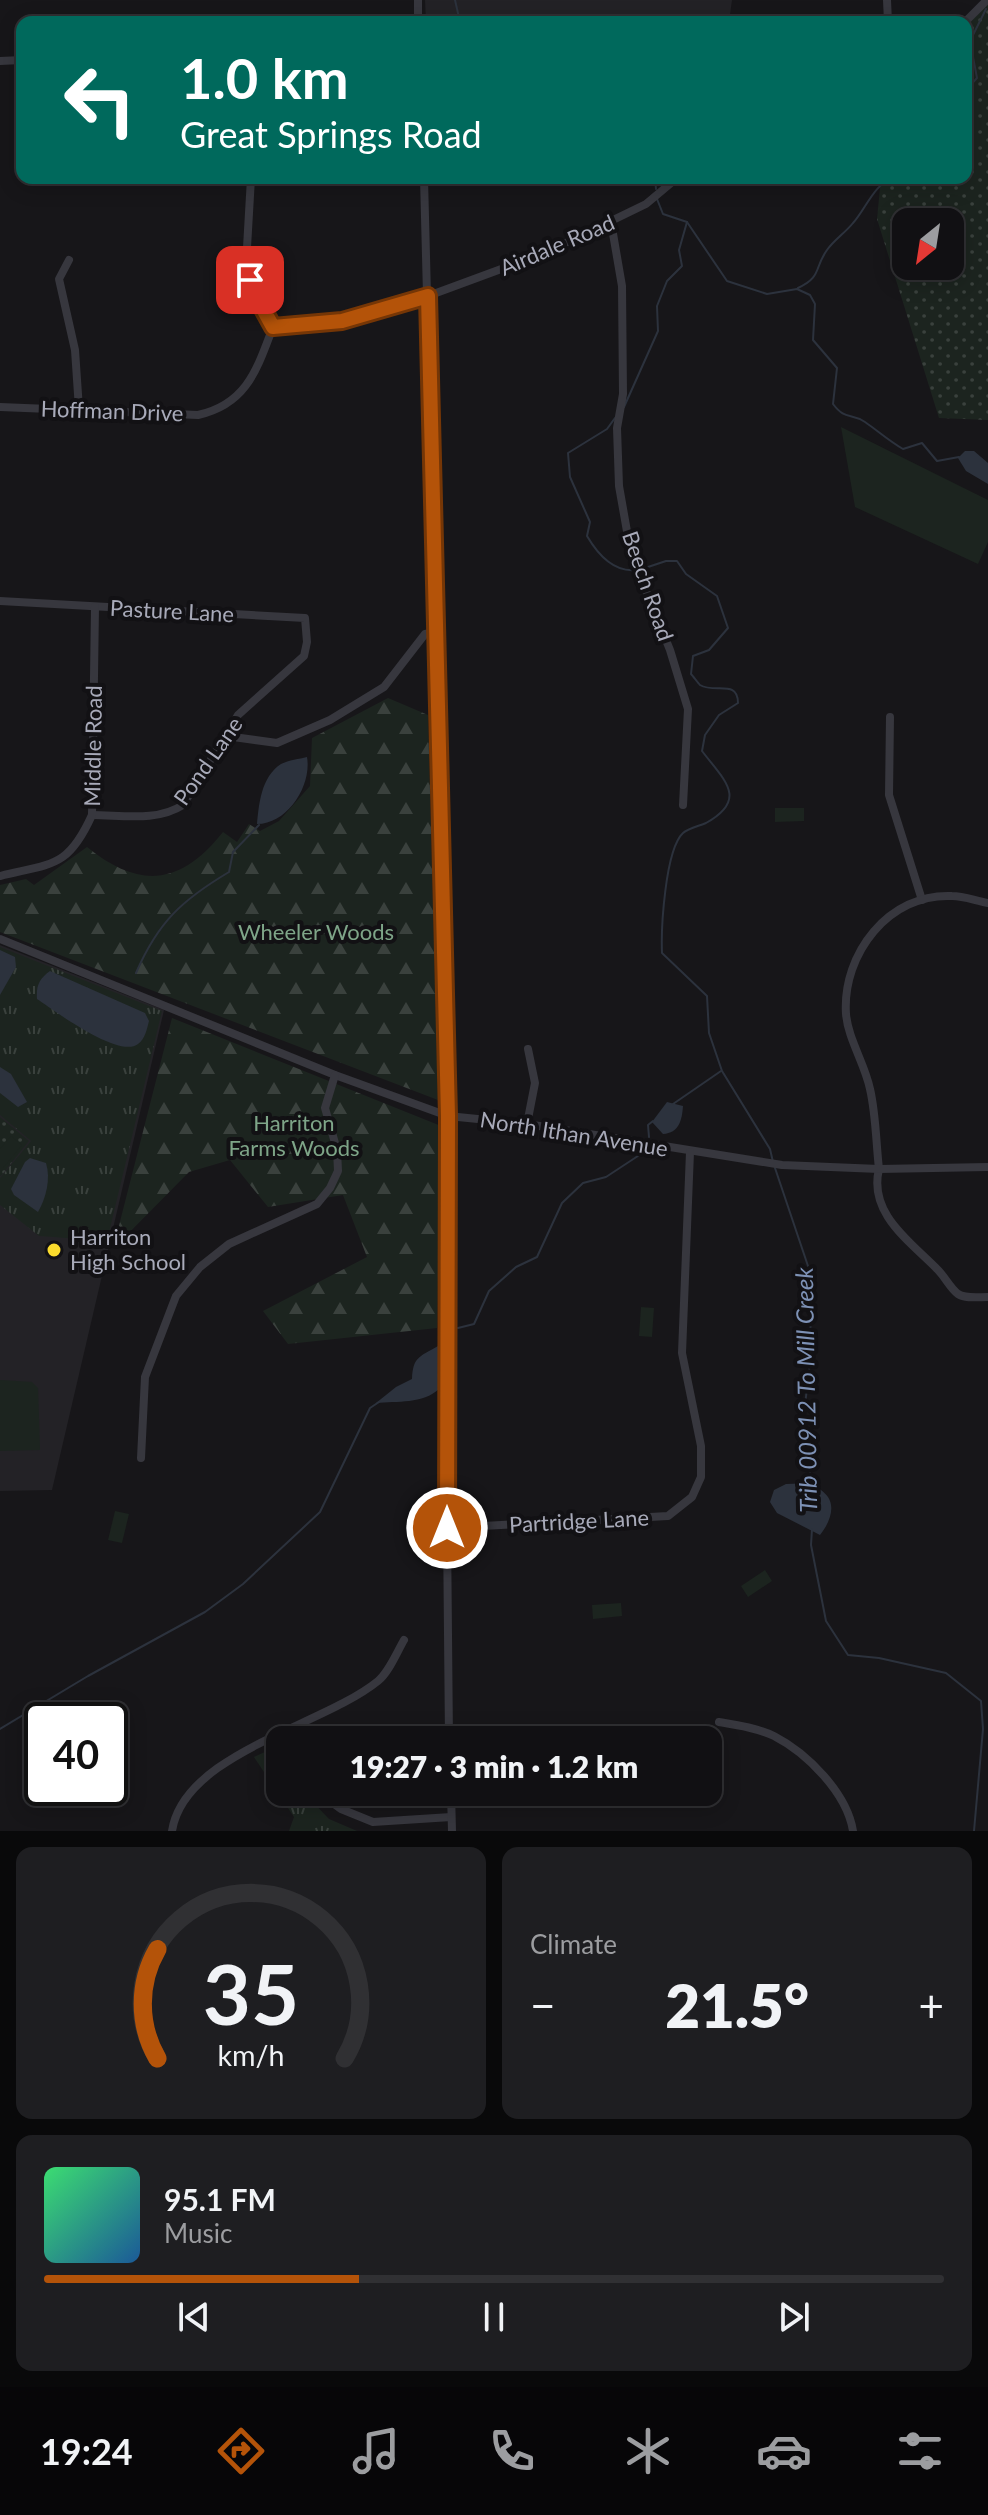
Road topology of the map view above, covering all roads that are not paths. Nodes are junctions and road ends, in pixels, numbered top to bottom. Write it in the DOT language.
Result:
graph roads {
  1 [pos="987,0"];
  2 [pos="971,16"];
  3 [pos="251,184"];
  4 [pos="424,184"];
  5 [pos="670,184"];
  6 [pos="611,222"];
  7 [pos="69,260"];
  8 [pos="428,296"];
  9 [pos="273,327"];
  10 [pos="0,407"];
  11 [pos="79,409"];
  12 [pos="0,601"];
  13 [pos="95,607"];
  14 [pos="436,632"];
  15 [pos="304,656"];
  16 [pos="890,717"];
  17 [pos="226,736"];
  18 [pos="683,805"];
  19 [pos="92,815"];
  20 [pos="0,876"];
  21 [pos="922,900"];
  22 [pos="988,903"];
  23 [pos="0,939"];
  24 [pos="528,1049"];
  25 [pos="335,1075"];
  26 [pos="448,1116"];
  27 [pos="527,1124"];
  28 [pos="690,1152"];
  29 [pos="988,1167"];
  30 [pos="879,1169"];
  31 [pos="988,1297"];
  32 [pos="141,1458"];
  33 [pos="447,1528"];
  34 [pos="404,1640"];
  35 [pos="719,1722"];
  36 [pos="303,1726"];
  37 [pos="449,1726"];
  38 [pos="266,1745"];
  39 [pos="337,1806"];
  40 [pos="451,1806"];
  41 [pos="451,1817"];
  42 [pos="172,1831"];
  43 [pos="452,1831"];
  44 [pos="853,1831"];
  1 -- 2 [label="street"];
  3 -- 9 [label="street"];
  4 -- 8 [label="street"];
  5 -- 6 [label="street, Airdale Road"];
  6 -- 8 [label="street, Airdale Road"];
  6 -- 18 [label="street, Beech Road"];
  7 -- 11 [label="street"];
  8 -- 9 [label="street, Airdale Road"];
  8 -- 14 [label="street"];
  9 -- 11 [label="street, Hoffman Drive"];
  10 -- 11 [label="street, Hoffman Drive"];
  12 -- 13 [label="street, Pasture Lane"];
  13 -- 15 [label="street, Pasture Lane"];
  13 -- 19 [label="street, Middle Road"];
  14 -- 17 [label="street"];
  14 -- 26 [label="street"];
  15 -- 17 [label="street, Pond Lane"];
  16 -- 21 [label="street"];
  17 -- 19 [label="street, Pond Lane"];
  19 -- 20 [label="street, Middle Road"];
  21 -- 22 [label="street"];
  21 -- 30 [label="street"];
  23 -- 25 [label="street, North Ithan Avenue"];
  24 -- 27 [label="street"];
  25 -- 26 [label="street, North Ithan Avenue"];
  25 -- 32 [label="street"];
  26 -- 27 [label="street, North Ithan Avenue"];
  26 -- 33 [label="street"];
  27 -- 28 [label="street, North Ithan Avenue"];
  28 -- 30 [label="street, North Ithan Avenue"];
  28 -- 33 [label="street, Partridge Lane"];
  29 -- 30 [label="street, North Ithan Avenue"];
  30 -- 31 [label="street"];
  33 -- 37 [label="street"];
  34 -- 36 [label="street"];
  35 -- 44 [label="street"];
  38 -- 42 [label="street"];
  39 -- 41 [label="street"];
  40 -- 41 [label="street"];
  41 -- 43 [label="street"];
}
